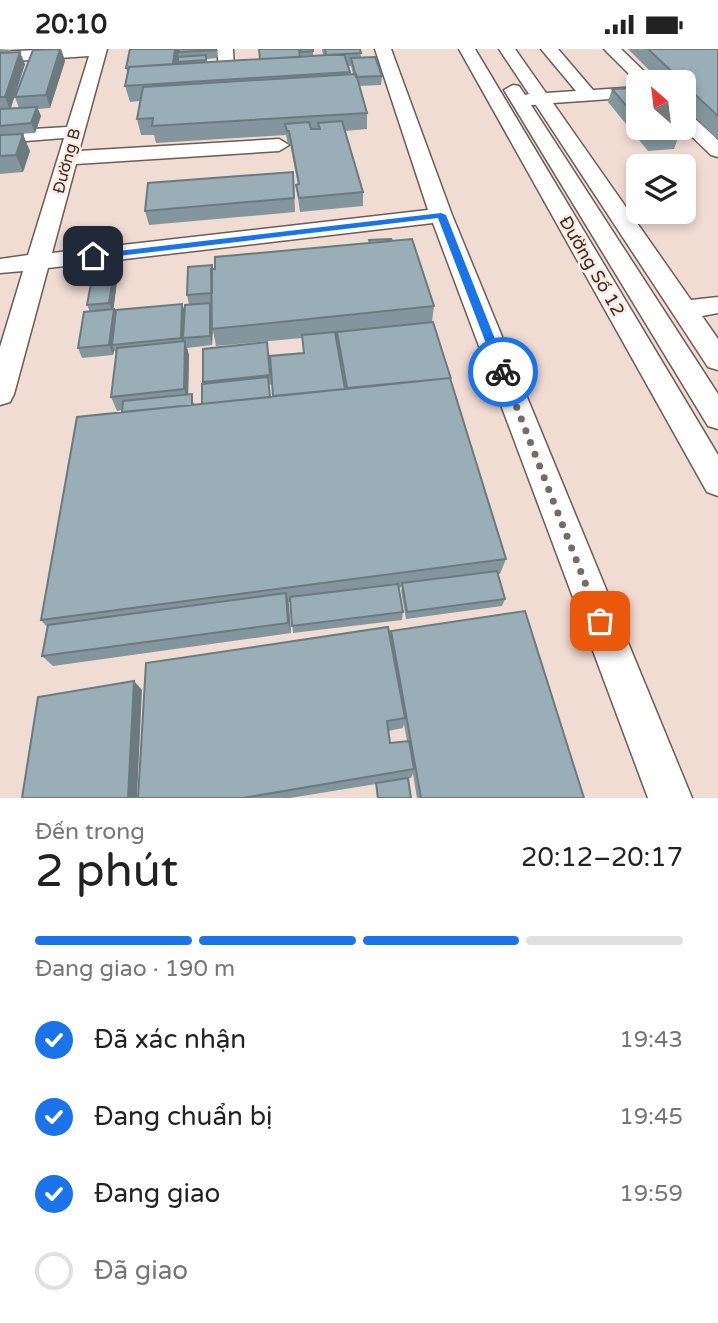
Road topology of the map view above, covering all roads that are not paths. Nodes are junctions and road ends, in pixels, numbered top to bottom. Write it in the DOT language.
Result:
graph roads {
  1 [pos="225,49"];
  2 [pos="383,49"];
  3 [pos="467,49"];
  4 [pos="486,49"];
  5 [pos="507,49"];
  6 [pos="549,49"];
  7 [pos="612,49"];
  8 [pos="99,50"];
  9 [pos="0,57"];
  10 [pos="634,70"];
  11 [pos="226,73"];
  12 [pos="626,93"];
  13 [pos="589,96"];
  14 [pos="529,100"];
  15 [pos="696,130"];
  16 [pos="74,132"];
  17 [pos="0,137"];
  18 [pos="279,145"];
  19 [pos="718,151"];
  20 [pos="69,158"];
  21 [pos="441,215"];
  22 [pos="39,263"];
  23 [pos="0,266"];
  24 [pos="718,305"];
  25 [pos="684,310"];
  26 [pos="718,361"];
  27 [pos="0,394"];
  28 [pos="718,418"];
  29 [pos="718,483"];
  30 [pos="670,798"];
  1 -- 11 [label="street"];
  2 -- 21 [label="street"];
  3 -- 29 [label="street, Đường Số 12"];
  4 -- 14 [label="street, Đường Số 12"];
  5 -- 14 [label="street, Đường Số 12"];
  6 -- 13 [label="street"];
  7 -- 10 [label="street"];
  8 -- 9 [label="street"];
  8 -- 16 [label="street, Đường B"];
  12 -- 13 [label="street"];
  13 -- 14 [label="street"];
  14 -- 25 [label="street, Đường Số 12"];
  14 -- 28 [label="street, Đường Số 12"];
  15 -- 19 [label="street"];
  16 -- 17 [label="street"];
  16 -- 20 [label="street, Đường B"];
  18 -- 20 [label="street"];
  20 -- 22 [label="street, Đường B"];
  21 -- 22 [label="street"];
  21 -- 30 [label="street"];
  22 -- 23 [label="street"];
  22 -- 27 [label="street, Đường B"];
  24 -- 25 [label="street"];
  25 -- 26 [label="street, Đường Số 12"];
}
